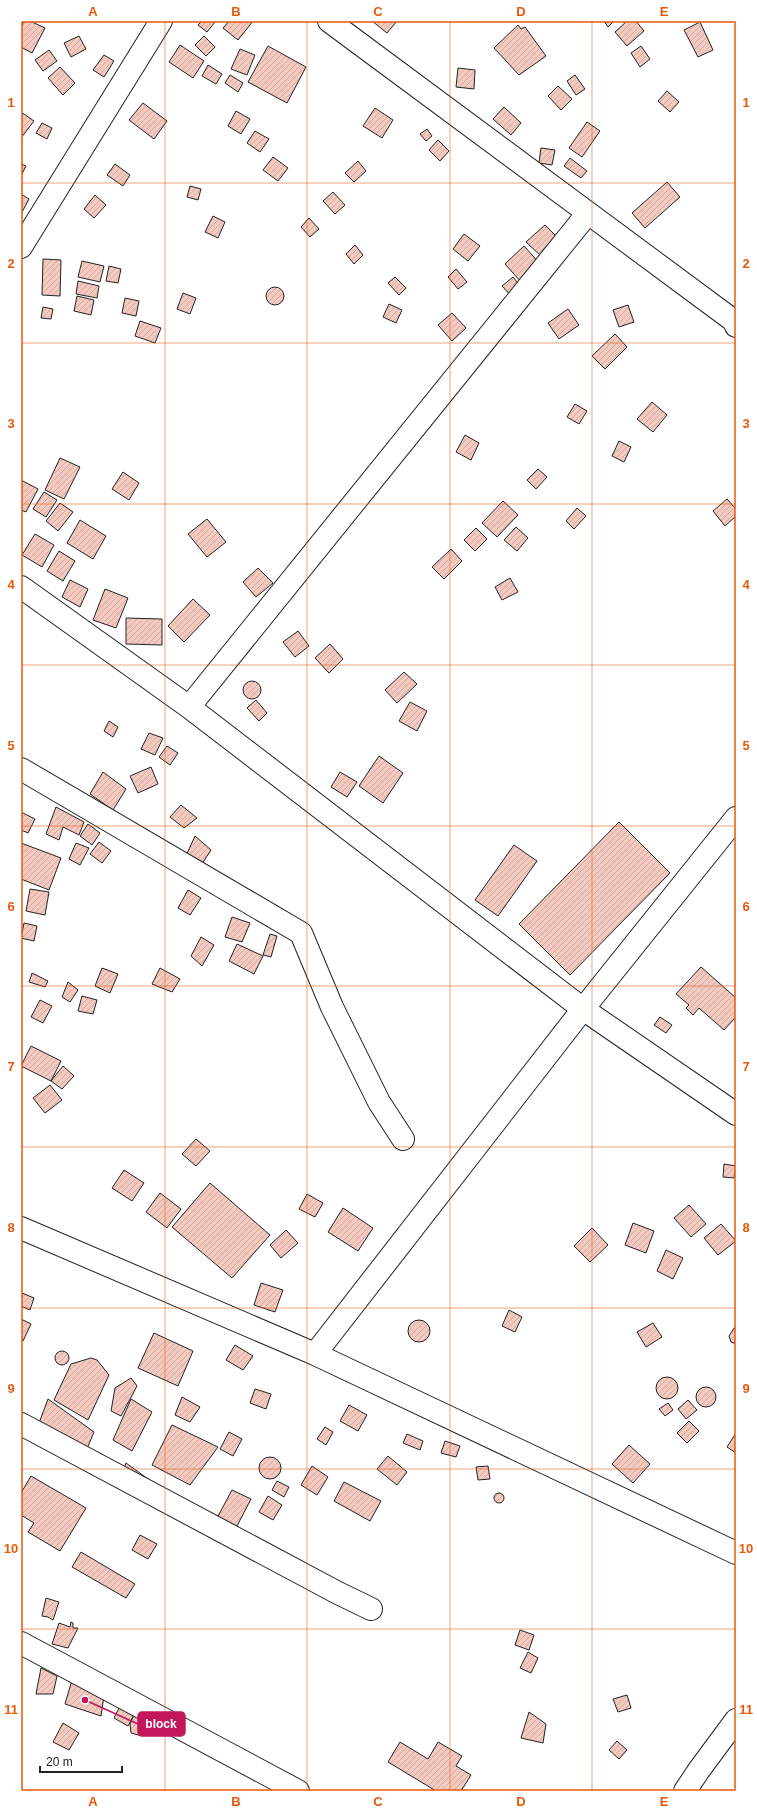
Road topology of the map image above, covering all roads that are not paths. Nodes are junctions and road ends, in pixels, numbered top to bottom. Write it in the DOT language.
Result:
graph roads {
  1 [pos="161,21"];
  2 [pos="329,21"];
  3 [pos="588,213"];
  4 [pos="21,247"];
  5 [pos="736,326"];
  6 [pos="21,587"];
  7 [pos="189,707"];
  8 [pos="21,769"];
  9 [pos="736,818"];
  10 [pos="583,1009"];
  11 [pos="736,1114"];
  12 [pos="403,1139"];
  13 [pos="21,1228"];
  14 [pos="314,1354"];
  15 [pos="21,1424"];
  16 [pos="736,1553"];
  17 [pos="371,1609"];
  18 [pos="21,1643"];
  19 [pos="736,1720"];
  20 [pos="298,1791"];
  21 [pos="685,1791"];
  1 -- 4 [label="street"];
  2 -- 3 [label="street"];
  3 -- 5 [label="street"];
  3 -- 7 [label="street"];
  6 -- 7 [label="street"];
  7 -- 10 [label="street"];
  8 -- 12 [label="street"];
  9 -- 10 [label="street"];
  10 -- 11 [label="street"];
  10 -- 14 [label="street"];
  13 -- 14 [label="street"];
  14 -- 16 [label="street"];
  15 -- 17 [label="street"];
  18 -- 20 [label="street"];
  19 -- 21 [label="street"];
}
